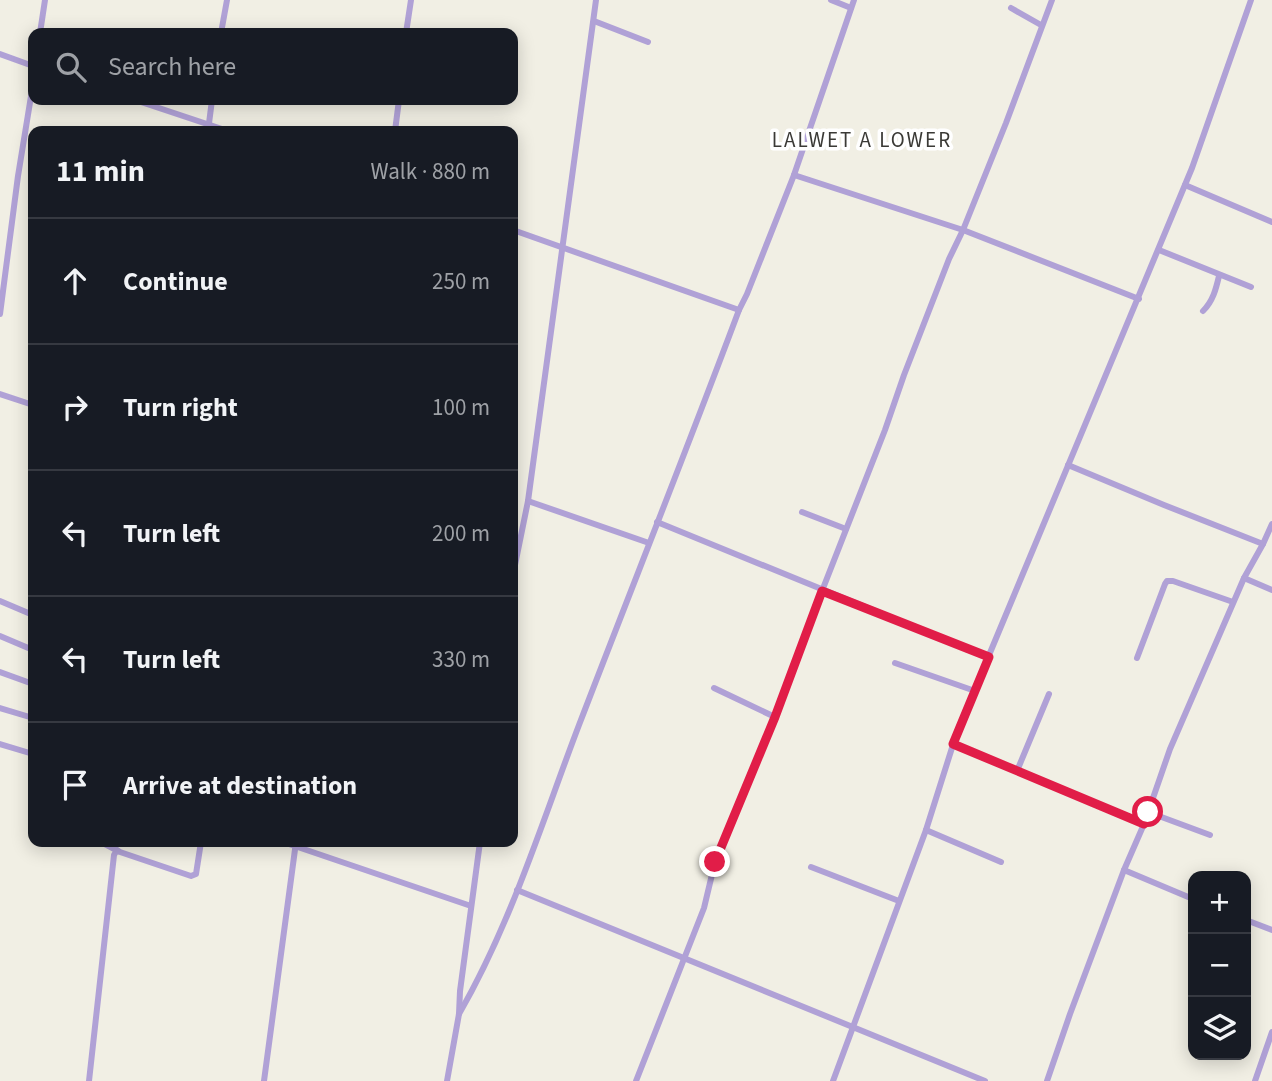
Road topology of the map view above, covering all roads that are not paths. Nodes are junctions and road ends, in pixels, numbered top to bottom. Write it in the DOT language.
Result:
graph roads {
  1 [pos="45,0"];
  2 [pos="227,0"];
  3 [pos="411,0"];
  4 [pos="596,0"];
  5 [pos="831,0"];
  6 [pos="855,0"];
  7 [pos="1052,0"];
  8 [pos="1251,0"];
  9 [pos="852,8"];
  10 [pos="1011,8"];
  11 [pos="594,21"];
  12 [pos="1041,25"];
  13 [pos="41,28"];
  14 [pos="222,28"];
  15 [pos="407,28"];
  16 [pos="648,42"];
  17 [pos="0,54"];
  18 [pos="28,64"];
  19 [pos="30,105"];
  20 [pos="148,105"];
  21 [pos="211,105"];
  22 [pos="398,105"];
  23 [pos="203,126"];
  24 [pos="208,126"];
  25 [pos="396,126"];
  26 [pos="794,175"];
  27 [pos="1185,185"];
  28 [pos="1272,222"];
  29 [pos="963,230"];
  30 [pos="518,232"];
  31 [pos="563,248"];
  32 [pos="1159,250"];
  33 [pos="1219,276"];
  34 [pos="1251,287"];
  35 [pos="1139,299"];
  36 [pos="739,310"];
  37 [pos="1203,311"];
  38 [pos="0,314"];
  39 [pos="0,394"];
  40 [pos="28,403"];
  41 [pos="1068,465"];
  42 [pos="528,502"];
  43 [pos="802,512"];
  44 [pos="657,522"];
  45 [pos="1272,524"];
  46 [pos="846,528"];
  47 [pos="649,543"];
  48 [pos="1263,544"];
  49 [pos="518,550"];
  50 [pos="1244,578"];
  51 [pos="1272,590"];
  52 [pos="822,591"];
  53 [pos="0,601"];
  54 [pos="1233,602"];
  55 [pos="28,613"];
  56 [pos="0,636"];
  57 [pos="28,648"];
  58 [pos="989,657"];
  59 [pos="1137,659"];
  60 [pos="895,663"];
  61 [pos="0,672"];
  62 [pos="28,682"];
  63 [pos="714,688"];
  64 [pos="975,691"];
  65 [pos="1049,694"];
  66 [pos="0,708"];
  67 [pos="28,716"];
  68 [pos="775,717"];
  69 [pos="0,744"];
  70 [pos="953,744"];
  71 [pos="28,752"];
  72 [pos="1017,771"];
  73 [pos="1148,812"];
  74 [pos="1144,824"];
  75 [pos="926,830"];
  76 [pos="1210,835"];
  77 [pos="112,847"];
  78 [pos="200,847"];
  79 [pos="296,847"];
  80 [pos="304,847"];
  81 [pos="479,847"];
  82 [pos="117,849"];
  83 [pos="1001,862"];
  84 [pos="811,867"];
  85 [pos="1124,870"];
  86 [pos="517,890"];
  87 [pos="1188,896"];
  88 [pos="899,901"];
  89 [pos="471,906"];
  90 [pos="1251,922"];
  91 [pos="1272,930"];
  92 [pos="684,959"];
  93 [pos="459,1014"];
  94 [pos="852,1026"];
  95 [pos="1272,1032"];
  96 [pos="89,1081"];
  97 [pos="264,1081"];
  98 [pos="447,1081"];
  99 [pos="636,1081"];
  100 [pos="833,1081"];
  101 [pos="985,1081"];
  102 [pos="1047,1081"];
  103 [pos="1255,1081"];
  1 -- 13 [label="street"];
  2 -- 14 [label="street"];
  3 -- 15 [label="street"];
  4 -- 11 [label="street"];
  5 -- 9 [label="street"];
  6 -- 9 [label="street"];
  7 -- 12 [label="street"];
  8 -- 27 [label="street"];
  9 -- 26 [label="street"];
  10 -- 12 [label="street"];
  11 -- 16 [label="street"];
  11 -- 31 [label="street"];
  12 -- 29 [label="street"];
  17 -- 18 [label="street"];
  19 -- 38 [label="street"];
  20 -- 23 [label="street"];
  21 -- 24 [label="street"];
  22 -- 25 [label="street"];
  26 -- 29 [label="street"];
  26 -- 36 [label="street"];
  27 -- 28 [label="street"];
  27 -- 32 [label="street"];
  29 -- 35 [label="street"];
  29 -- 46 [label="street"];
  30 -- 31 [label="street"];
  31 -- 36 [label="street"];
  31 -- 42 [label="street"];
  32 -- 33 [label="street"];
  32 -- 35 [label="street"];
  33 -- 34 [label="street"];
  33 -- 37 [label="street"];
  35 -- 41 [label="street"];
  36 -- 44 [label="street"];
  39 -- 40 [label="street"];
  41 -- 48 [label="street"];
  41 -- 58 [label="street"];
  42 -- 47 [label="street"];
  42 -- 49 [label="street"];
  43 -- 46 [label="street"];
  44 -- 47 [label="street"];
  44 -- 52 [label="street"];
  45 -- 48 [label="street"];
  46 -- 52 [label="street"];
  47 -- 86 [label="street"];
  48 -- 50 [label="street"];
  50 -- 51 [label="street"];
  50 -- 54 [label="street"];
  52 -- 58 [label="street"];
  52 -- 68 [label="street"];
  53 -- 55 [label="street"];
  54 -- 59 [label="street"];
  54 -- 73 [label="street"];
  56 -- 57 [label="street"];
  58 -- 64 [label="street"];
  60 -- 64 [label="street"];
  61 -- 62 [label="street"];
  63 -- 68 [label="street"];
  64 -- 70 [label="street"];
  65 -- 72 [label="street"];
  66 -- 67 [label="street"];
  68 -- 92 [label="street"];
  69 -- 71 [label="street"];
  70 -- 72 [label="street"];
  70 -- 75 [label="street"];
  72 -- 74 [label="street"];
  73 -- 74 [label="street"];
  73 -- 76 [label="street"];
  74 -- 85 [label="street"];
  75 -- 83 [label="street"];
  75 -- 88 [label="street"];
  77 -- 82 [label="street"];
  78 -- 82 [label="street"];
  79 -- 97 [label="street"];
  80 -- 89 [label="street"];
  81 -- 89 [label="street"];
  82 -- 96 [label="street"];
  84 -- 88 [label="street"];
  85 -- 87 [label="street"];
  85 -- 102 [label="street"];
  86 -- 92 [label="street"];
  86 -- 93 [label="street"];
  88 -- 94 [label="street"];
  89 -- 93 [label="street"];
  90 -- 91 [label="street"];
  92 -- 94 [label="street"];
  92 -- 99 [label="street"];
  93 -- 98 [label="street"];
  94 -- 100 [label="street"];
  94 -- 101 [label="street"];
  95 -- 103 [label="street"];
}
